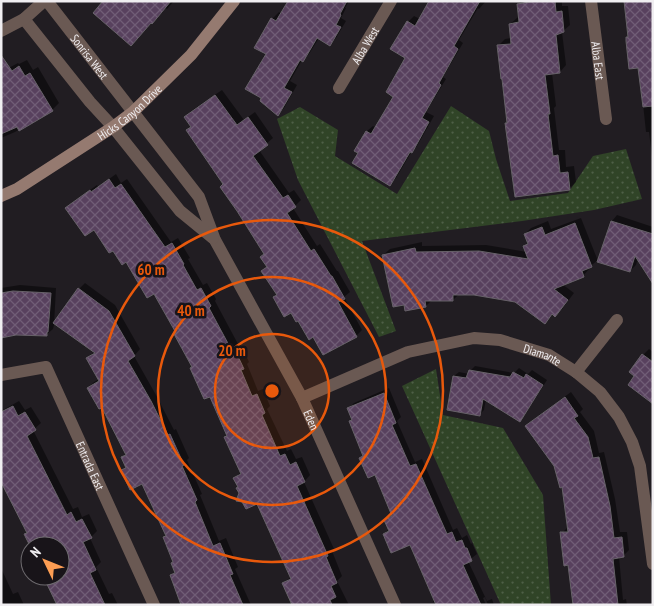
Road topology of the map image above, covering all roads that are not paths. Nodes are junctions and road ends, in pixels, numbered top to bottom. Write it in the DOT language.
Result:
graph roads {
  1 [pos="45,1"];
  2 [pos="234,1"];
  3 [pos="391,1"];
  4 [pos="591,1"];
  5 [pos="24,18"];
  6 [pos="1,31"];
  7 [pos="339,88"];
  8 [pos="133,112"];
  9 [pos="606,119"];
  10 [pos="113,128"];
  11 [pos="1,196"];
  12 [pos="215,240"];
  13 [pos="617,320"];
  14 [pos="576,372"];
  15 [pos="1,375"];
  16 [pos="302,398"];
  17 [pos="653,564"];
  18 [pos="154,605"];
  19 [pos="395,605"];
  1 -- 5 [label="street"];
  1 -- 8 [label="street, Sonrisa West"];
  2 -- 8 [label="street, Hicks Canyon Drive"];
  3 -- 7 [label="street, Alba West"];
  4 -- 9 [label="street, Alba East"];
  5 -- 6 [label="street"];
  5 -- 10 [label="street"];
  8 -- 10 [label="street, Hicks Canyon Drive"];
  8 -- 12 [label="street, Eden"];
  10 -- 11 [label="street, Hicks Canyon Drive"];
  10 -- 12 [label="street, Eden"];
  12 -- 16 [label="street, Eden"];
  13 -- 14 [label="street"];
  14 -- 16 [label="street, Diamante"];
  14 -- 17 [label="street, Diamante"];
  15 -- 18 [label="street, Entrada East"];
  16 -- 19 [label="street, Eden"];
}
